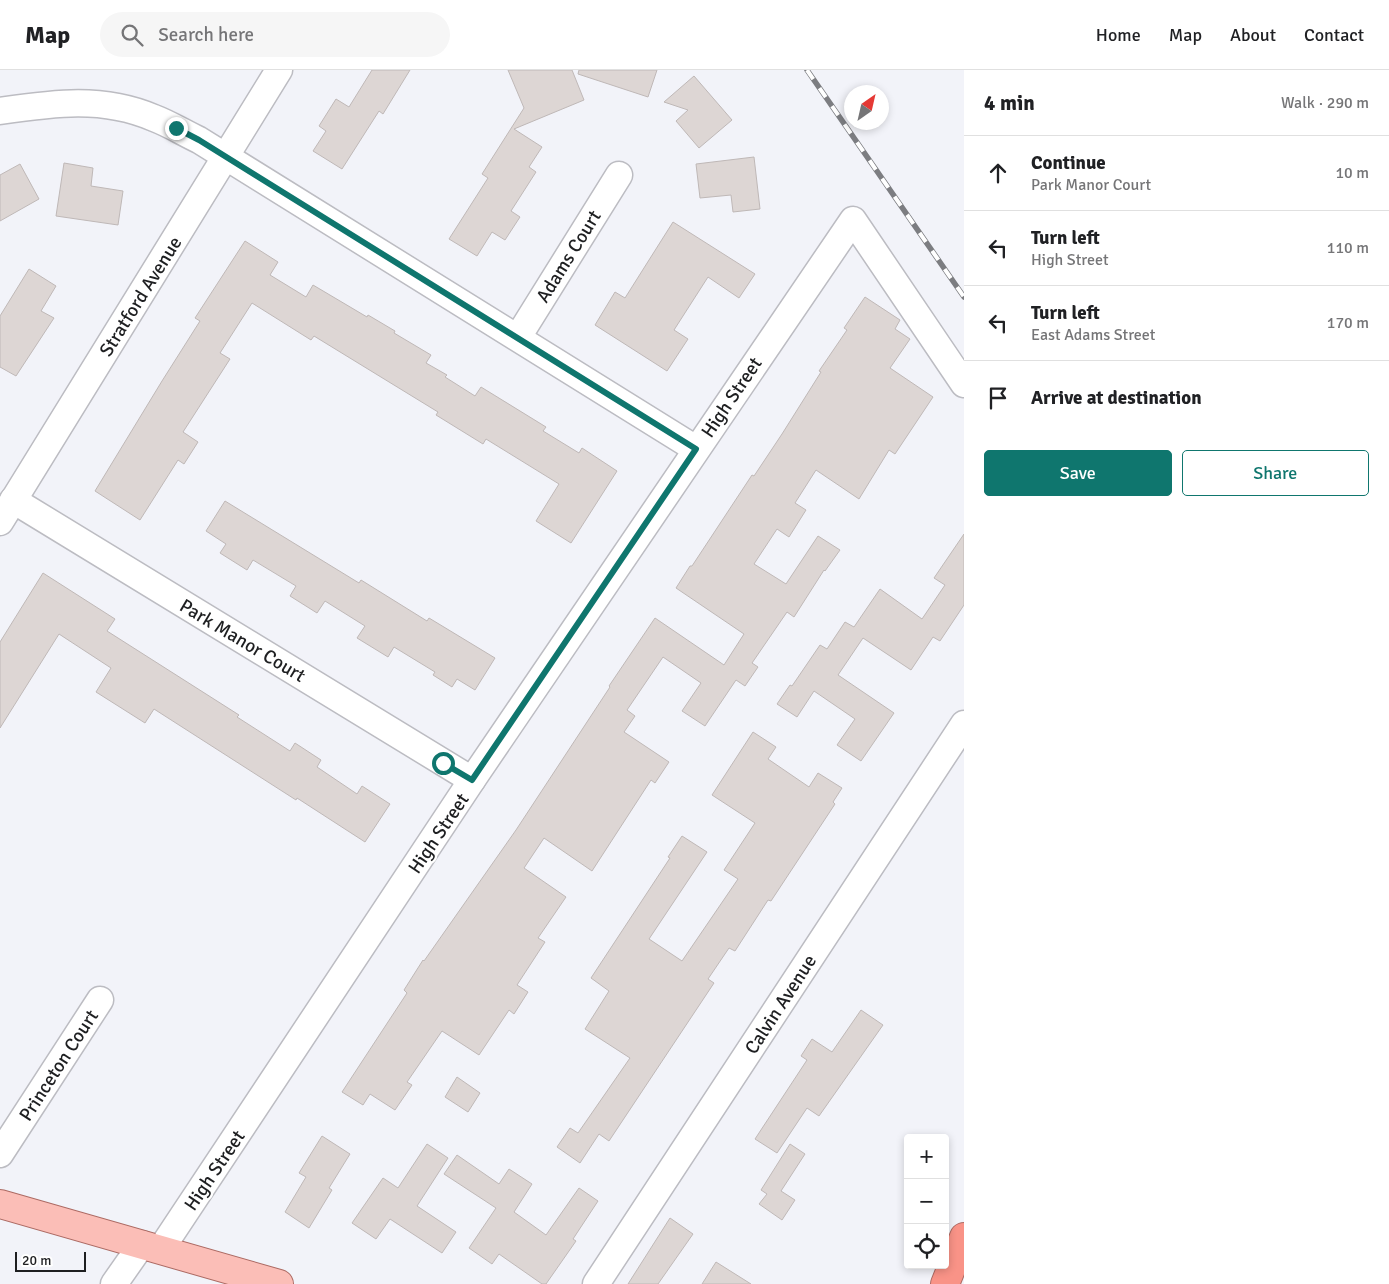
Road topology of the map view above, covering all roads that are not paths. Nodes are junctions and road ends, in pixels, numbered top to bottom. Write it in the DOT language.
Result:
graph roads {
  1 [pos="279,70"];
  2 [pos="0,111"];
  3 [pos="226,157"];
  4 [pos="619,175"];
  5 [pos="518,337"];
  6 [pos="964,384"];
  7 [pos="696,449"];
  8 [pos="7,511"];
  9 [pos="964,724"];
  10 [pos="472,780"];
  11 [pos="100,1000"];
  12 [pos="0,1154"];
  13 [pos="0,1204"];
  14 [pos="964,1237"];
  15 [pos="151,1246"];
  16 [pos="114,1284"];
  17 [pos="279,1284"];
  18 [pos="596,1284"];
  19 [pos="945,1284"];
  1 -- 3 [label="street, Stratford Avenue"];
  2 -- 3 [label="street"];
  3 -- 5 [label="street"];
  3 -- 8 [label="street, Stratford Avenue"];
  4 -- 5 [label="street, Adams Court"];
  5 -- 7 [label="street"];
  6 -- 7 [label="street, High Street"];
  7 -- 10 [label="street, High Street"];
  8 -- 10 [label="street, Park Manor Court"];
  9 -- 18 [label="street, Calvin Avenue"];
  10 -- 15 [label="street, High Street"];
  11 -- 12 [label="street, Princeton Court"];
  13 -- 15 [label="main road"];
  14 -- 19 [label="highway"];
  15 -- 16 [label="street, High Street"];
  15 -- 17 [label="main road"];
}
